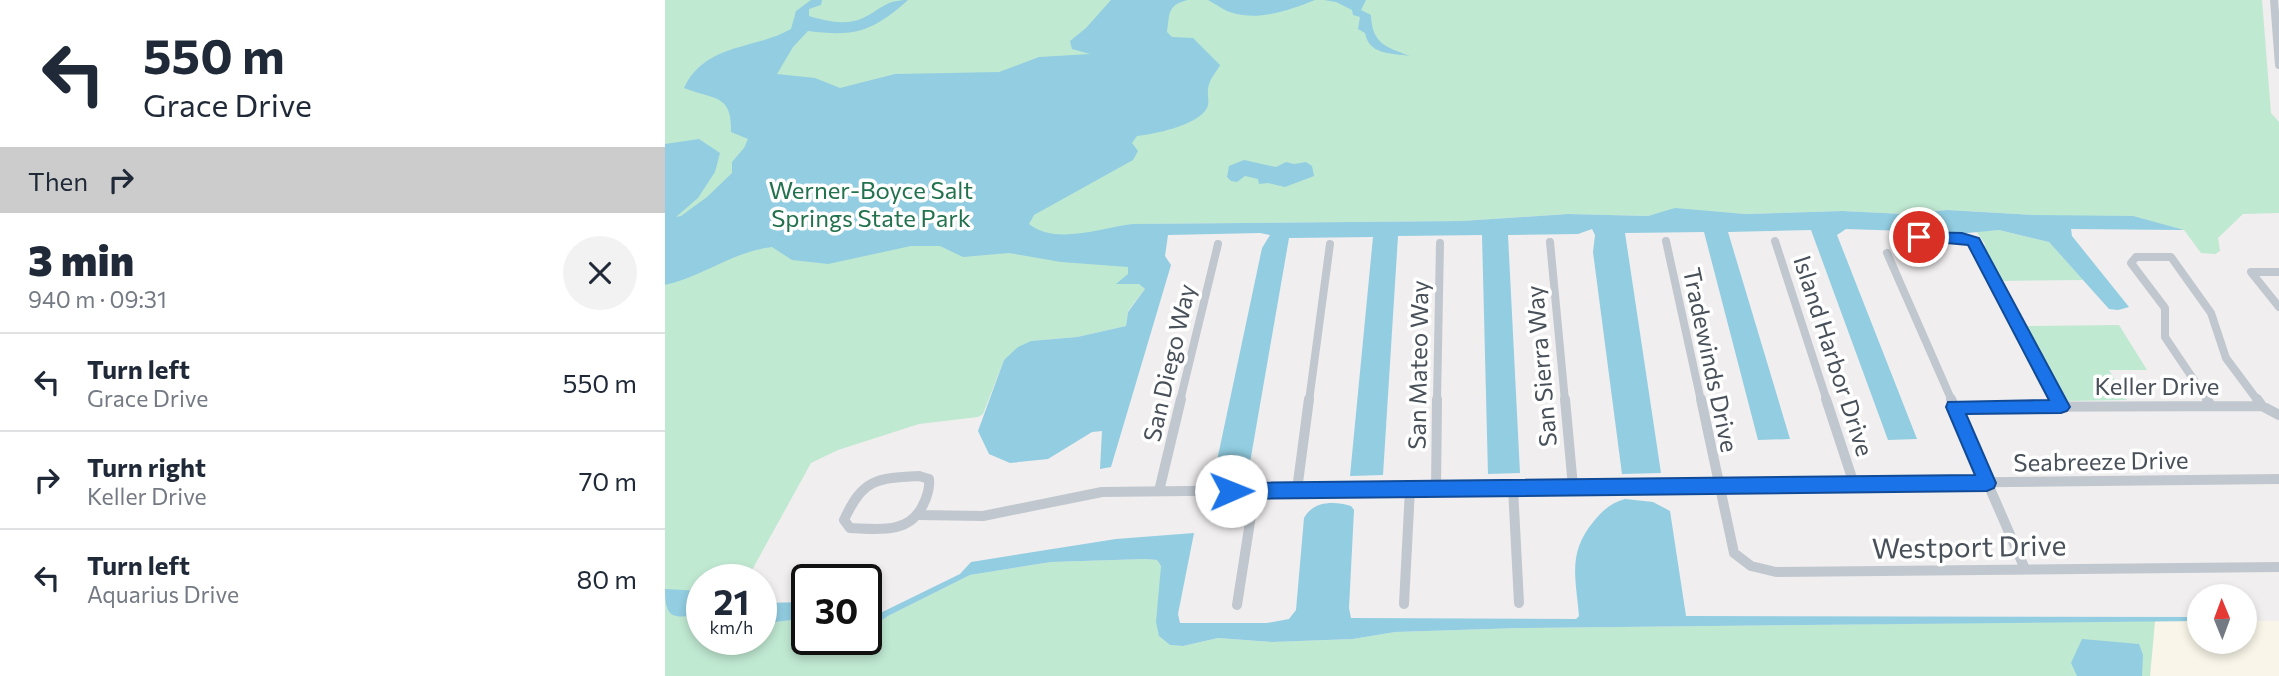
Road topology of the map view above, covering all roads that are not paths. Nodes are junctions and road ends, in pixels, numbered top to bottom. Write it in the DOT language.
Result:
graph roads {
  1 [pos="2274,0"];
  2 [pos="2279,65"];
  3 [pos="1897,236"];
  4 [pos="1775,241"];
  5 [pos="1550,242"];
  6 [pos="1666,242"];
  7 [pos="1440,243"];
  8 [pos="1219,244"];
  9 [pos="1330,244"];
  10 [pos="1887,253"];
  11 [pos="2279,272"];
  12 [pos="2279,307"];
  13 [pos="2211,406"];
  14 [pos="2262,406"];
  15 [pos="1954,407"];
  16 [pos="2061,407"];
  17 [pos="2277,413"];
  18 [pos="2279,480"];
  19 [pos="1987,483"];
  20 [pos="1854,484"];
  21 [pos="1717,485"];
  22 [pos="1573,487"];
  23 [pos="1436,488"];
  24 [pos="1513,488"];
  25 [pos="1410,489"];
  26 [pos="1255,490"];
  27 [pos="1297,490"];
  28 [pos="1160,491"];
  29 [pos="919,516"];
  30 [pos="2279,567"];
  31 [pos="2025,569"];
  32 [pos="1519,603"];
  33 [pos="1404,604"];
  34 [pos="1237,605"];
  1 -- 2 [label="street"];
  3 -- 16 [label="street"];
  4 -- 20 [label="street, Island Harbor Drive"];
  5 -- 22 [label="street, San Sierra Way"];
  6 -- 21 [label="street, Tradewinds Drive"];
  7 -- 23 [label="street, San Mateo Way"];
  8 -- 28 [label="street, San Diego Way"];
  9 -- 27 [label="street"];
  10 -- 15 [label="street"];
  11 -- 12 [label="street"];
  13 -- 14 [label="street, Keller Drive"];
  13 -- 14 [label="street"];
  13 -- 16 [label="street, Keller Drive"];
  14 -- 17 [label="street, Keller Drive"];
  15 -- 16 [label="street, Keller Drive"];
  15 -- 19 [label="street"];
  18 -- 19 [label="street, Seabreeze Drive"];
  19 -- 20 [label="street, Seabreeze Drive"];
  19 -- 31 [label="street"];
  20 -- 21 [label="street, Seabreeze Drive"];
  21 -- 22 [label="street, Seabreeze Drive"];
  21 -- 31 [label="street, Westport Drive"];
  22 -- 24 [label="street, Seabreeze Drive"];
  23 -- 24 [label="street, Seabreeze Drive"];
  23 -- 25 [label="street, Seabreeze Drive"];
  24 -- 32 [label="street"];
  25 -- 27 [label="street, Seabreeze Drive"];
  25 -- 33 [label="street"];
  26 -- 27 [label="street, Seabreeze Drive"];
  26 -- 28 [label="street, Seabreeze Drive"];
  26 -- 34 [label="street"];
  28 -- 29 [label="street, Seabreeze Drive"];
  29 -- 29 [label="street"];
  30 -- 31 [label="street, Westport Drive"];
}
